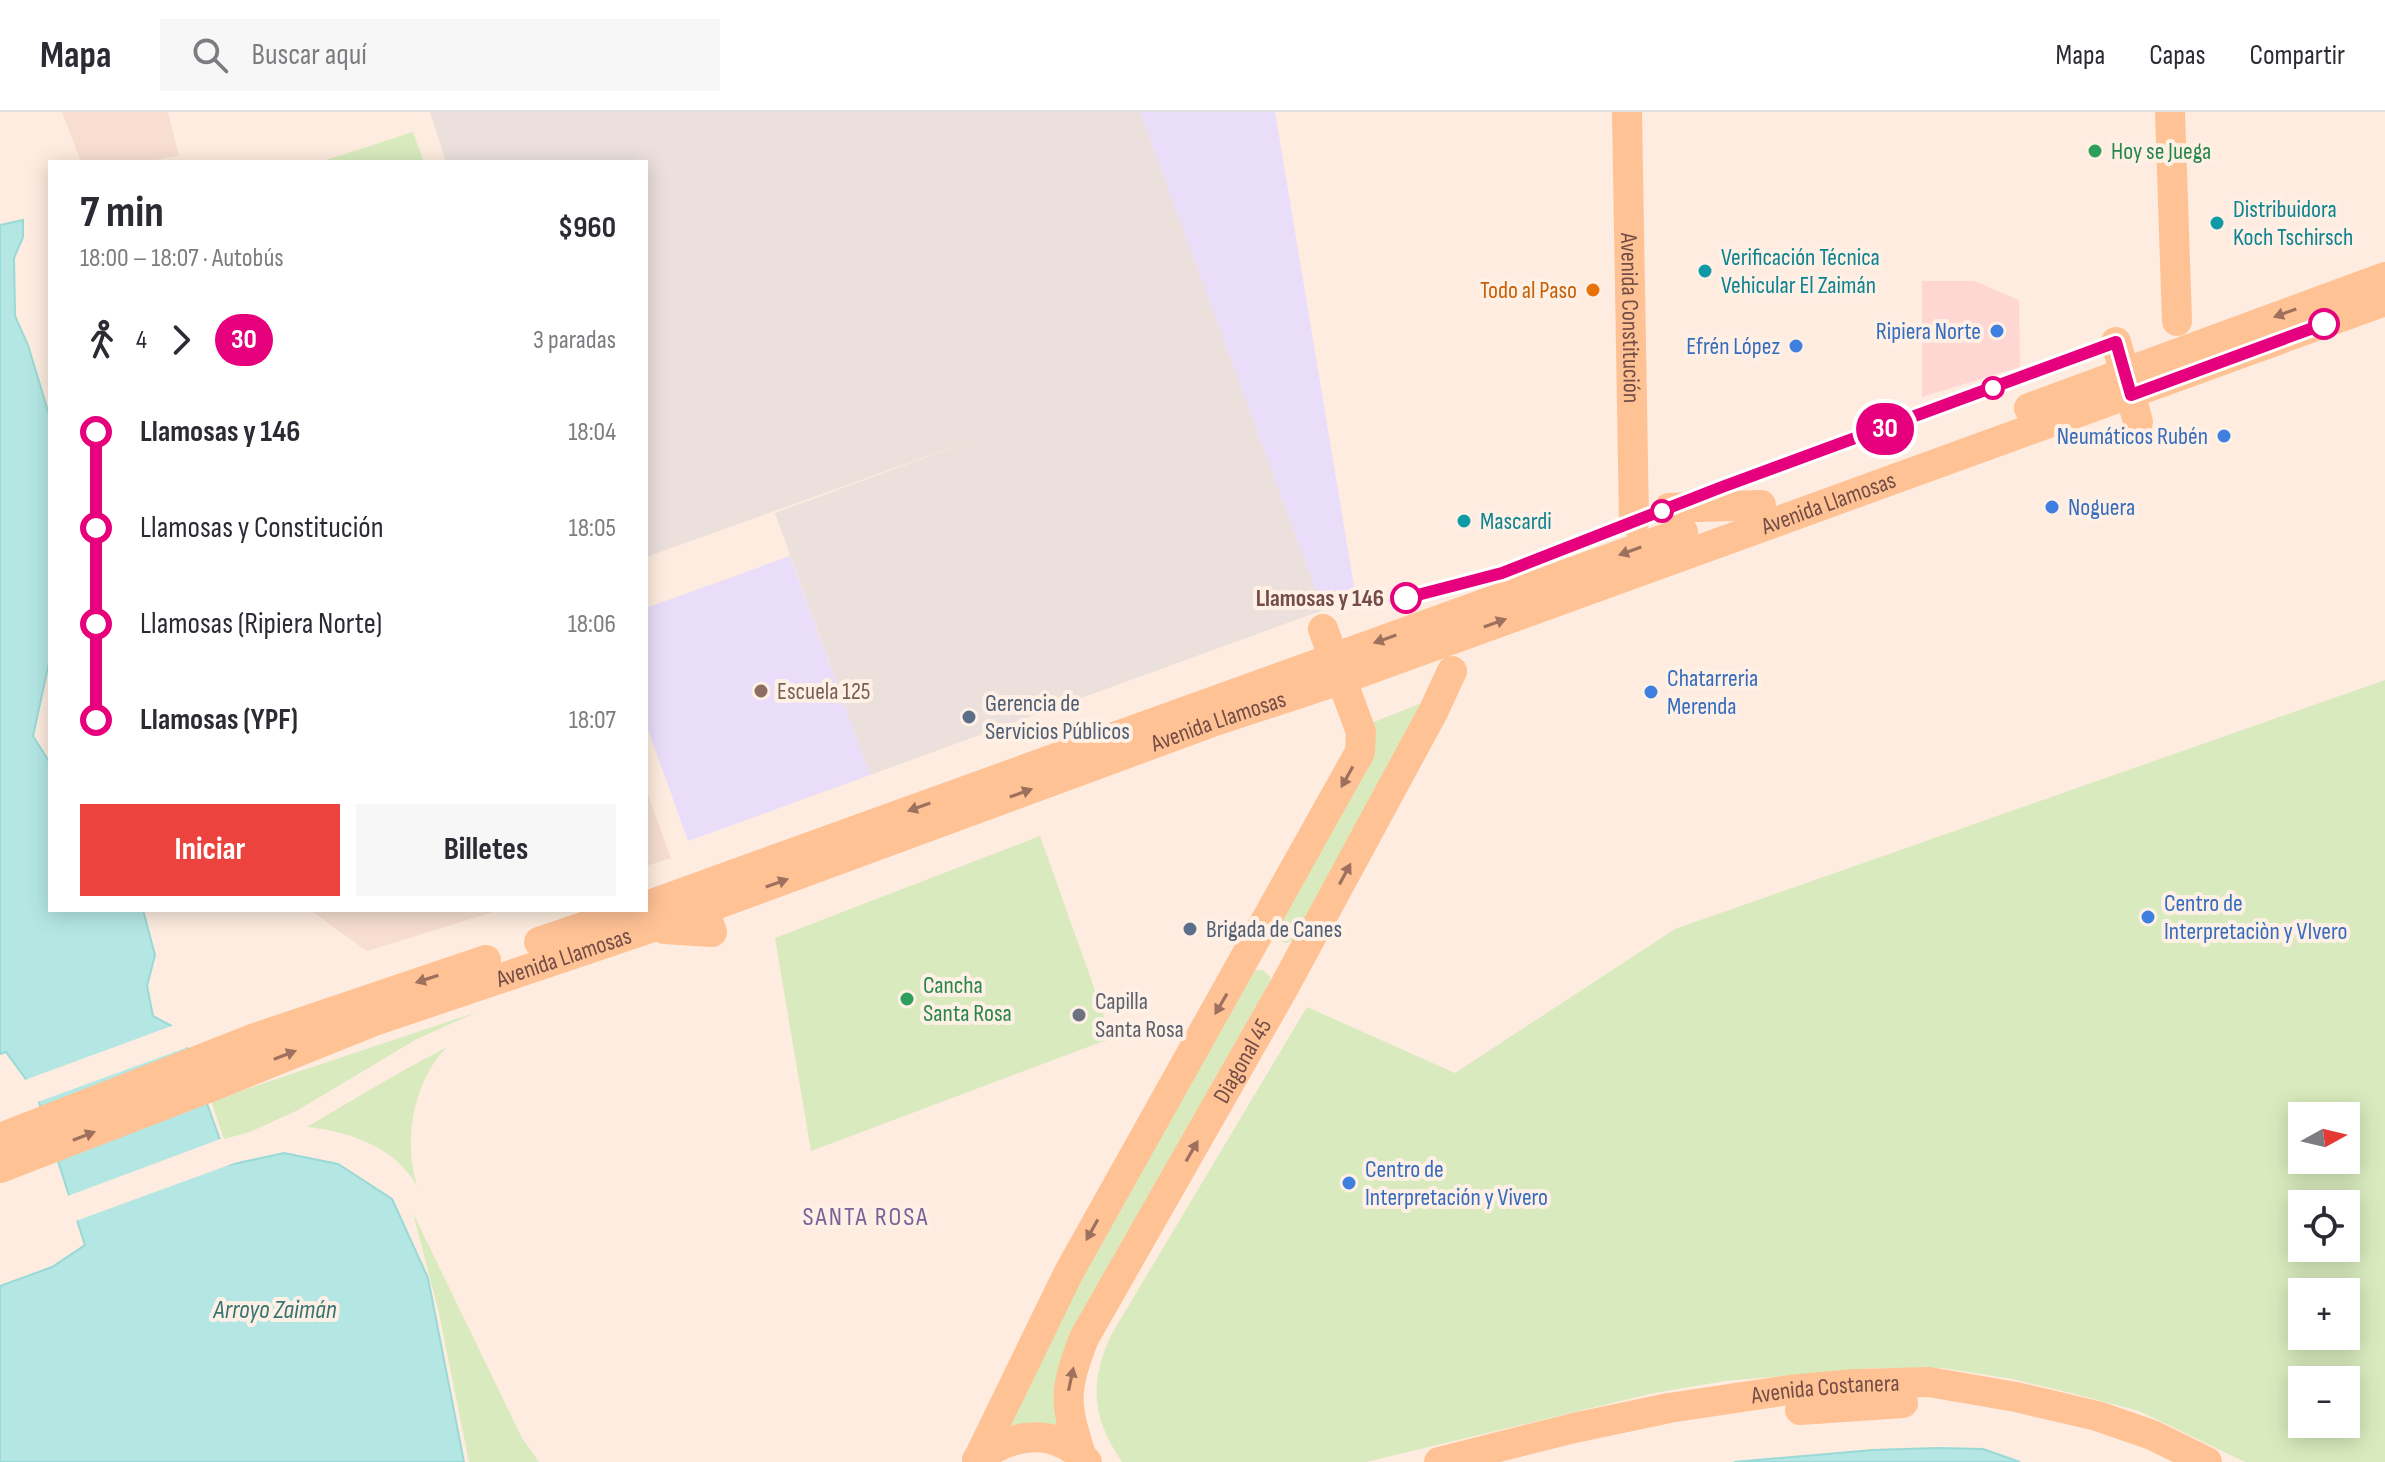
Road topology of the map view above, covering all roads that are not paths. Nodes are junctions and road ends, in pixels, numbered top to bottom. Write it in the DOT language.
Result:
graph roads {
  1 [pos="1627,112"];
  2 [pos="2170,112"];
  3 [pos="2385,277"];
  4 [pos="2385,301"];
  5 [pos="2177,321"];
  6 [pos="2116,342"];
  7 [pos="2131,396"];
  8 [pos="1761,505"];
  9 [pos="1669,508"];
  10 [pos="1634,522"];
  11 [pos="1323,629"];
  12 [pos="1452,671"];
  13 [pos="1343,680"];
  14 [pos="700,901"];
  15 [pos="643,915"];
  16 [pos="3,1152"];
  17 [pos="1084,1459"];
  18 [pos="976,1461"];
  19 [pos="1439,1462"];
  20 [pos="1507,1462"];
  21 [pos="2166,1462"];
  22 [pos="2207,1462"];
  1 -- 10 [label="main road, Avenida Constitución"];
  2 -- 5 [label="main road"];
  3 -- 7 [label="main road, Avenida Llamosas, one-way"];
  4 -- 7 [label="main road, Avenida Llamosas"];
  6 -- 7 [label="main road"];
  7 -- 8 [label="main road, Avenida Llamosas"];
  13 -- 7 [label="main road, Avenida Llamosas, one-way"];
  8 -- 9 [label="main road"];
  8 -- 13 [label="main road, Avenida Llamosas, one-way"];
  11 -- 13 [label="main road, Diagonal 45"];
  17 -- 12 [label="main road, Diagonal 45, one-way"];
  13 -- 14 [label="main road, Avenida Llamosas"];
  13 -- 18 [label="main road, Diagonal 45, one-way"];
  14 -- 15 [label="main road"];
  14 -- 15 [label="main road, Avenida Llamosas"];
  15 -- 16 [label="main road, Avenida Llamosas"];
  17 -- 18 [label="main road"];
  19 -- 22 [label="main road, Avenida Costanera"];
  20 -- 21 [label="main road, Avenida Costanera"];
}
